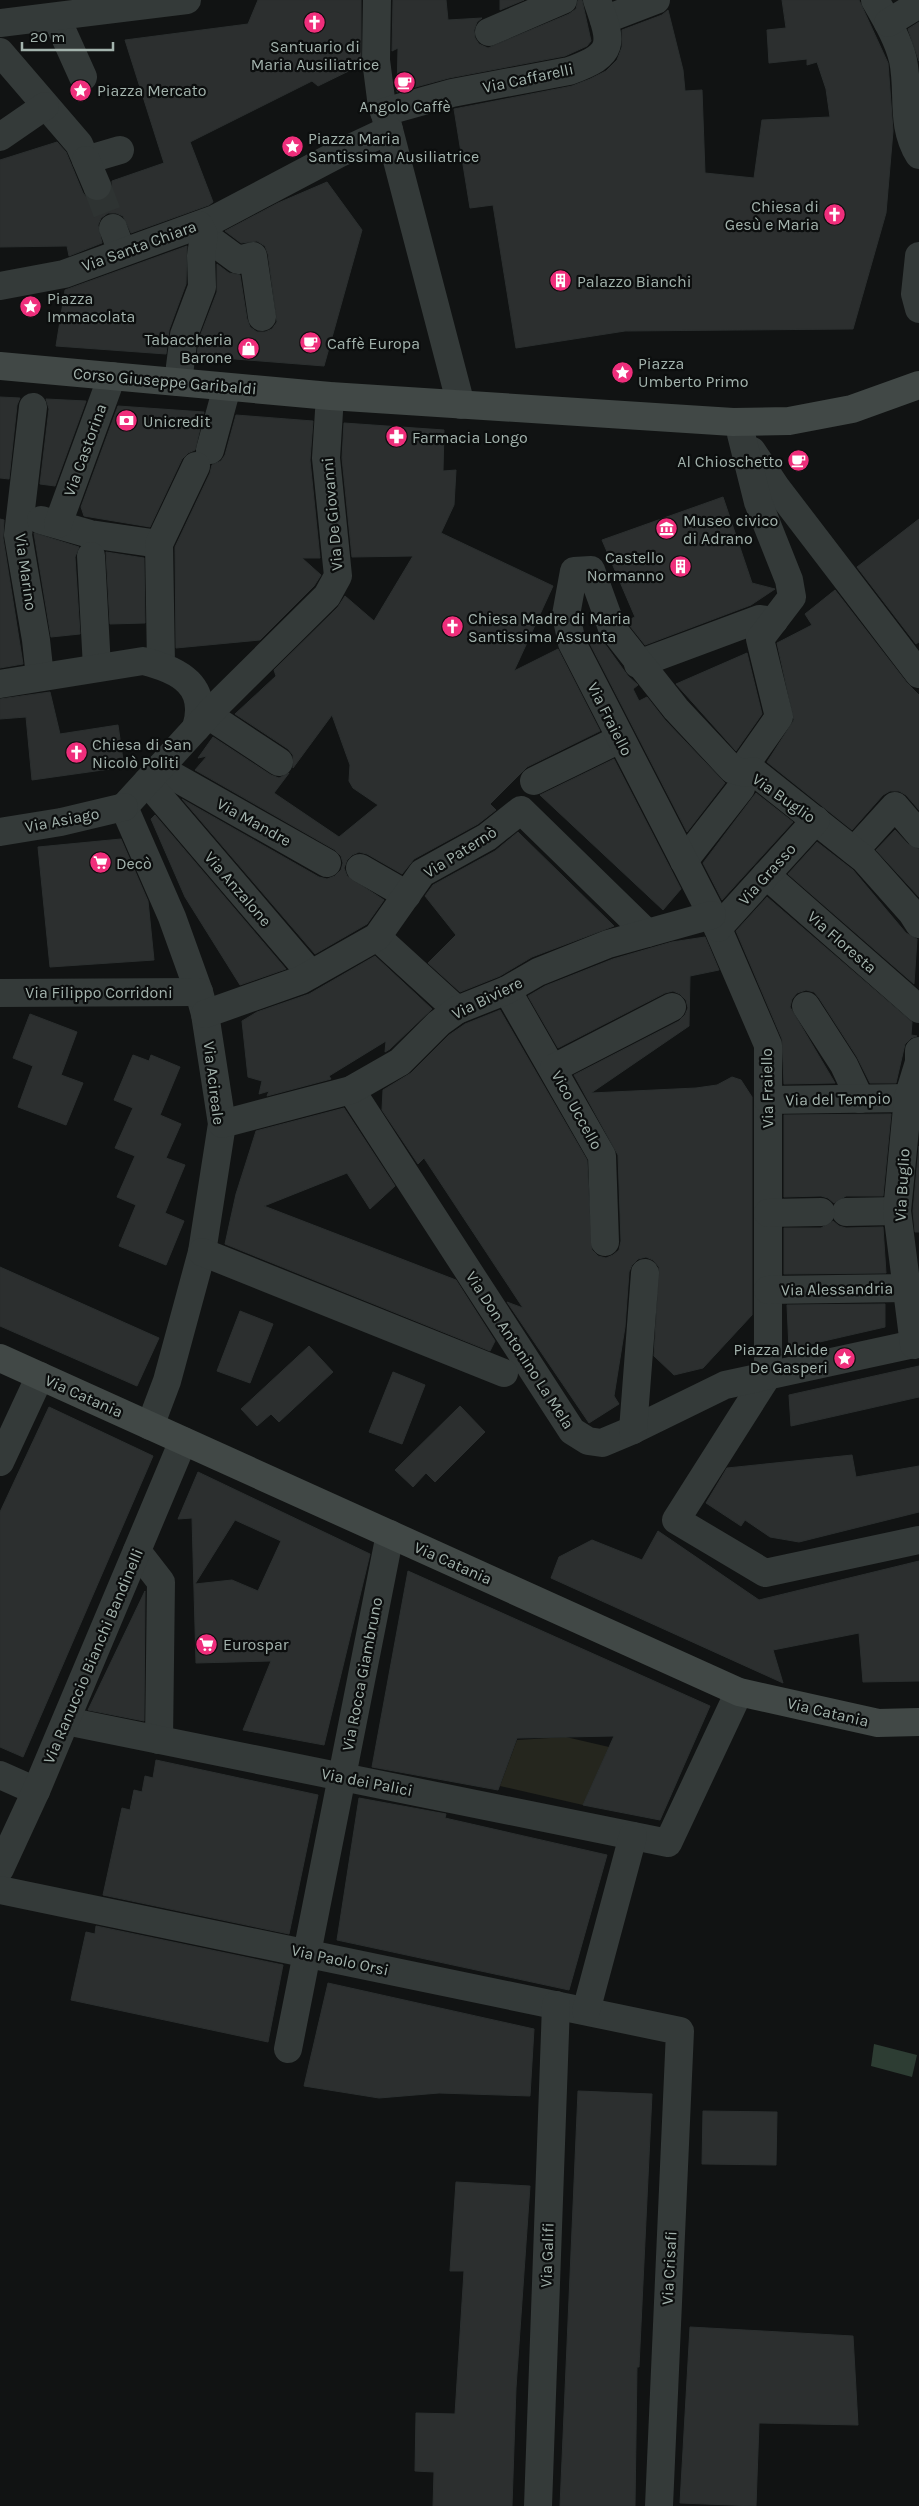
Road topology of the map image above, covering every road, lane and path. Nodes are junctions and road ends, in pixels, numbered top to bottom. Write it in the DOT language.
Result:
graph roads {
  1 [pos="187,0"];
  2 [pos="377,0"];
  3 [pos="563,0"];
  4 [pos="656,0"];
  5 [pos="875,0"];
  6 [pos="919,4"];
  7 [pos="601,10"];
  8 [pos="6,15"];
  9 [pos="56,17"];
  10 [pos="888,24"];
  11 [pos="489,32"];
  12 [pos="0,52"];
  13 [pos="83,77"];
  14 [pos="452,93"];
  15 [pos="45,106"];
  16 [pos="385,114"];
  17 [pos="0,137"];
  18 [pos="120,150"];
  19 [pos="919,155"];
  20 [pos="86,160"];
  21 [pos="97,186"];
  22 [pos="206,226"];
  23 [pos="919,256"];
  24 [pos="0,286"];
  25 [pos="919,309"];
  26 [pos="262,316"];
  27 [pos="0,366"];
  28 [pos="112,376"];
  29 [pos="178,382"];
  30 [pos="919,385"];
  31 [pos="228,387"];
  32 [pos="330,396"];
  33 [pos="461,405"];
  34 [pos="33,406"];
  35 [pos="737,428"];
  36 [pos="58,524"];
  37 [pos="13,531"];
  38 [pos="159,544"];
  39 [pos="91,556"];
  40 [pos="765,626"];
  41 [pos="612,628"];
  42 [pos="638,664"];
  43 [pos="161,666"];
  44 [pos="97,668"];
  45 [pos="919,674"];
  46 [pos="40,677"];
  47 [pos="0,684"];
  48 [pos="209,723"];
  49 [pos="620,739"];
  50 [pos="279,762"];
  51 [pos="746,773"];
  52 [pos="162,777"];
  53 [pos="534,781"];
  54 [pos="124,807"];
  55 [pos="816,820"];
  56 [pos="0,832"];
  57 [pos="919,834"];
  58 [pos="854,851"];
  59 [pos="684,862"];
  60 [pos="327,863"];
  61 [pos="360,868"];
  62 [pos="766,875"];
  63 [pos="407,895"];
  64 [pos="715,922"];
  65 [pos="919,924"];
  66 [pos="647,933"];
  67 [pos="377,937"];
  68 [pos="311,974"];
  69 [pos="507,990"];
  70 [pos="0,993"];
  71 [pos="202,1003"];
  72 [pos="806,1006"];
  73 [pos="672,1007"];
  74 [pos="919,1009"];
  75 [pos="457,1010"];
  76 [pos="919,1052"];
  77 [pos="554,1068"];
  78 [pos="351,1090"];
  79 [pos="908,1098"];
  80 [pos="860,1099"];
  81 [pos="768,1100"];
  82 [pos="222,1124"];
  83 [pos="897,1211"];
  84 [pos="768,1213"];
  85 [pos="605,1242"];
  86 [pos="202,1252"];
  87 [pos="645,1273"];
  88 [pos="906,1288"];
  89 [pos="768,1290"];
  90 [pos="914,1336"];
  91 [pos="0,1358"];
  92 [pos="504,1373"];
  93 [pos="768,1374"];
  94 [pos="40,1376"];
  95 [pos="150,1426"];
  96 [pos="633,1430"];
  97 [pos="183,1441"];
  98 [pos="0,1462"];
  99 [pos="390,1534"];
  100 [pos="919,1540"];
  101 [pos="137,1551"];
  102 [pos="740,1692"];
  103 [pos="66,1721"];
  104 [pos="919,1722"];
  105 [pos="159,1740"];
  106 [pos="0,1775"];
  107 [pos="342,1777"];
  108 [pos="36,1791"];
  109 [pos="633,1836"];
  110 [pos="0,1869"];
  111 [pos="0,1890"];
  112 [pos="307,1954"];
  113 [pos="556,2005"];
  114 [pos="586,2011"];
  115 [pos="680,2031"];
  116 [pos="288,2049"];
  117 [pos="538,2506"];
  118 [pos="659,2506"];
  1 -- 9 [label="street"];
  2 -- 16 [label="street"];
  3 -- 11 [label="street"];
  4 -- 7 [label="street"];
  5 -- 10 [label="street"];
  6 -- 10 [label="street"];
  7 -- 14 [label="street, Via Caffarelli"];
  8 -- 9 [label="street"];
  9 -- 13 [label="street"];
  10 -- 19 [label="street"];
  12 -- 15 [label="street"];
  14 -- 16 [label="street, Via Santa Chiara"];
  15 -- 17 [label="street"];
  15 -- 20 [label="street"];
  16 -- 22 [label="street, Via Santa Chiara"];
  16 -- 33 [label="street"];
  18 -- 20 [label="street"];
  20 -- 21 [label="street"];
  22 -- 24 [label="street, Via Santa Chiara"];
  22 -- 26 [label="street"];
  22 -- 29 [label="street"];
  23 -- 25 [label="street"];
  27 -- 28 [label="street, Corso Giuseppe Garibaldi"];
  28 -- 29 [label="street, Corso Giuseppe Garibaldi"];
  28 -- 36 [label="street, Via Castorina"];
  29 -- 31 [label="street, Corso Giuseppe Garibaldi"];
  30 -- 35 [label="street, Corso Giuseppe Garibaldi"];
  31 -- 32 [label="street, Corso Giuseppe Garibaldi"];
  31 -- 38 [label="street"];
  32 -- 33 [label="street, Corso Giuseppe Garibaldi"];
  32 -- 48 [label="street, Via De Giovanni"];
  33 -- 35 [label="street, Corso Giuseppe Garibaldi"];
  34 -- 37 [label="street, Via Marino"];
  35 -- 40 [label="street"];
  35 -- 45 [label="street"];
  36 -- 37 [label="street"];
  36 -- 38 [label="street"];
  37 -- 46 [label="street, Via Marino"];
  38 -- 43 [label="street"];
  39 -- 44 [label="street"];
  40 -- 42 [label="street"];
  40 -- 51 [label="street"];
  41 -- 42 [label="street, Via Buglio"];
  41 -- 49 [label="street, Via Fraiello"];
  42 -- 51 [label="street, Via Buglio"];
  43 -- 44 [label="street"];
  43 -- 48 [label="street"];
  44 -- 46 [label="street"];
  46 -- 47 [label="street"];
  48 -- 50 [label="street"];
  48 -- 52 [label="street, Via De Giovanni"];
  49 -- 53 [label="street"];
  49 -- 59 [label="street, Via Fraiello"];
  51 -- 55 [label="street, Via Buglio"];
  51 -- 59 [label="street"];
  52 -- 54 [label="street, Via De Giovanni"];
  52 -- 60 [label="street, Via Mandre"];
  52 -- 68 [label="street, Via Anzalone"];
  54 -- 56 [label="street, Via Asiago"];
  54 -- 71 [label="street, Via Acireale"];
  55 -- 58 [label="street, Via Buglio"];
  55 -- 62 [label="street, Via Grasso"];
  57 -- 58 [label="street"];
  58 -- 65 [label="street, Via Buglio"];
  59 -- 64 [label="street, Via Fraiello"];
  61 -- 63 [label="street"];
  62 -- 64 [label="street, Via Grasso"];
  62 -- 74 [label="street, Via Floresta"];
  63 -- 66 [label="street, Via Paternò"];
  63 -- 67 [label="street, Via Paternò"];
  64 -- 66 [label="street, Via Biviere"];
  64 -- 81 [label="street, Via Fraiello"];
  66 -- 69 [label="street, Via Biviere"];
  67 -- 68 [label="street, Via Paternò"];
  67 -- 75 [label="street"];
  68 -- 71 [label="street, Via Paternò"];
  69 -- 75 [label="street, Via Biviere"];
  69 -- 77 [label="street, Vico Uccello"];
  70 -- 71 [label="street, Via Filippo Corridoni"];
  71 -- 82 [label="street, Via Acireale"];
  72 -- 80 [label="street"];
  73 -- 77 [label="street"];
  75 -- 78 [label="street, Via Biviere"];
  76 -- 79 [label="street, Via Buglio"];
  77 -- 85 [label="street, Vico Uccello"];
  78 -- 82 [label="street, Via Biviere"];
  78 -- 96 [label="street, Via Don Antonino La Mela"];
  79 -- 80 [label="street, Via del Tempio"];
  79 -- 83 [label="street, Via Buglio"];
  80 -- 81 [label="street, Via del Tempio"];
  81 -- 84 [label="street, Via Fraiello"];
  82 -- 86 [label="street, Via Acireale"];
  83 -- 84 [label="street"];
  83 -- 88 [label="street, Via Buglio"];
  84 -- 89 [label="street, Via Fraiello"];
  86 -- 92 [label="street"];
  86 -- 95 [label="street, Via Acireale"];
  87 -- 96 [label="street"];
  88 -- 89 [label="street, Via Alessandria"];
  88 -- 90 [label="street, Via Buglio"];
  89 -- 93 [label="street, Via Fraiello"];
  90 -- 93 [label="street, Via Don Antonino La Mela"];
  91 -- 94 [label="street, Via Catania"];
  93 -- 96 [label="street, Via Don Antonino La Mela"];
  93 -- 100 [label="street"];
  94 -- 95 [label="street, Via Catania"];
  94 -- 98 [label="street"];
  95 -- 97 [label="street, Via Catania"];
  97 -- 99 [label="street, Via Catania"];
  97 -- 101 [label="street, Via Ranuccio Bianchi Bandinelli"];
  99 -- 102 [label="street, Via Catania"];
  99 -- 107 [label="street, Via Rocca Giambruno"];
  101 -- 103 [label="street, Via Ranuccio Bianchi Bandinelli"];
  101 -- 105 [label="street"];
  102 -- 104 [label="street, Via Catania"];
  102 -- 109 [label="street, Via dei Palici"];
  103 -- 105 [label="street, Via dei Palici"];
  103 -- 108 [label="street, Via Ranuccio Bianchi Bandinelli"];
  105 -- 107 [label="street, Via dei Palici"];
  106 -- 108 [label="street"];
  107 -- 109 [label="street, Via dei Palici"];
  107 -- 112 [label="street, Via Rocca Giambruno"];
  108 -- 110 [label="street, Via Ranuccio Bianchi Bandinelli"];
  109 -- 114 [label="street"];
  111 -- 112 [label="street, Via Paolo Orsi"];
  112 -- 113 [label="street, Via Paolo Orsi"];
  112 -- 116 [label="street, Via Rocca Giambruno"];
  113 -- 114 [label="street, Via Paolo Orsi"];
  113 -- 117 [label="street, Via Galifi"];
  114 -- 115 [label="street, Via Paolo Orsi"];
  115 -- 118 [label="street, Via Crisafi"];
}
